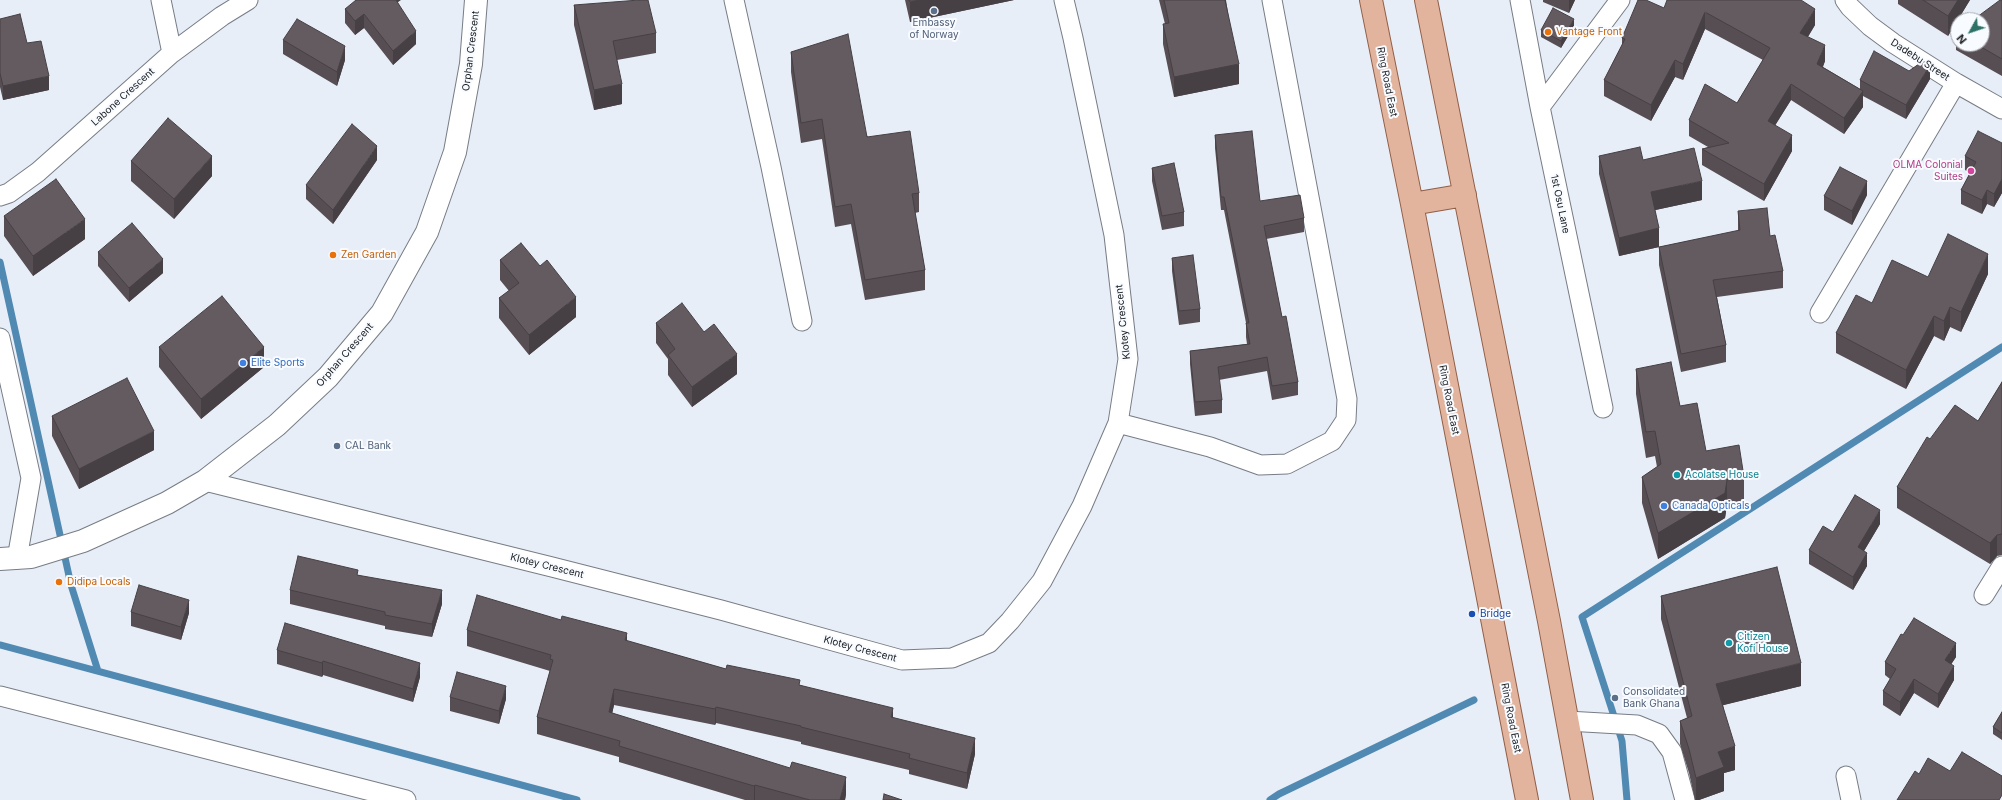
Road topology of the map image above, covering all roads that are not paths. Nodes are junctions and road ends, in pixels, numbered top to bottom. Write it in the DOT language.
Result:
graph roads {
  1 [pos="161,0"];
  2 [pos="248,0"];
  3 [pos="476,0"];
  4 [pos="734,0"];
  5 [pos="1064,0"];
  6 [pos="1272,0"];
  7 [pos="1371,0"];
  8 [pos="1426,0"];
  9 [pos="1520,0"];
  10 [pos="1620,0"];
  11 [pos="1845,0"];
  12 [pos="172,53"];
  13 [pos="1956,83"];
  14 [pos="1540,107"];
  15 [pos="2002,109"];
  16 [pos="4,194"];
  17 [pos="1465,195"];
  18 [pos="1412,204"];
  19 [pos="1820,313"];
  20 [pos="802,321"];
  21 [pos="0,338"];
  22 [pos="1603,408"];
  23 [pos="1118,423"];
  24 [pos="205,482"];
  25 [pos="16,558"];
  26 [pos="2002,566"];
  27 [pos="1984,595"];
  28 [pos="0,696"];
  29 [pos="1567,721"];
  30 [pos="1846,776"];
  31 [pos="406,800"];
  32 [pos="1527,800"];
  33 [pos="1582,800"];
  34 [pos="1685,800"];
  35 [pos="1851,800"];
  1 -- 12 [label="street"];
  2 -- 12 [label="street, Labone Crescent"];
  3 -- 24 [label="street, Orphan Crescent"];
  4 -- 20 [label="street"];
  5 -- 23 [label="street, Klotey Crescent"];
  6 -- 23 [label="street"];
  7 -- 18 [label="main road, Ring Road East"];
  8 -- 17 [label="main road"];
  9 -- 14 [label="street, 1st Osu Lane"];
  10 -- 14 [label="street"];
  11 -- 13 [label="street, Dadebu Street"];
  12 -- 16 [label="street, Labone Crescent"];
  13 -- 15 [label="street, Dadebu Street"];
  13 -- 19 [label="street"];
  14 -- 22 [label="street, 1st Osu Lane"];
  17 -- 18 [label="main road"];
  17 -- 29 [label="main road"];
  18 -- 32 [label="main road, Ring Road East"];
  21 -- 25 [label="street"];
  23 -- 24 [label="street, Klotey Crescent"];
  24 -- 25 [label="street, Orphan Crescent"];
  26 -- 27 [label="street"];
  28 -- 31 [label="street"];
  29 -- 33 [label="main road"];
  29 -- 34 [label="street"];
  30 -- 35 [label="street"];
}
